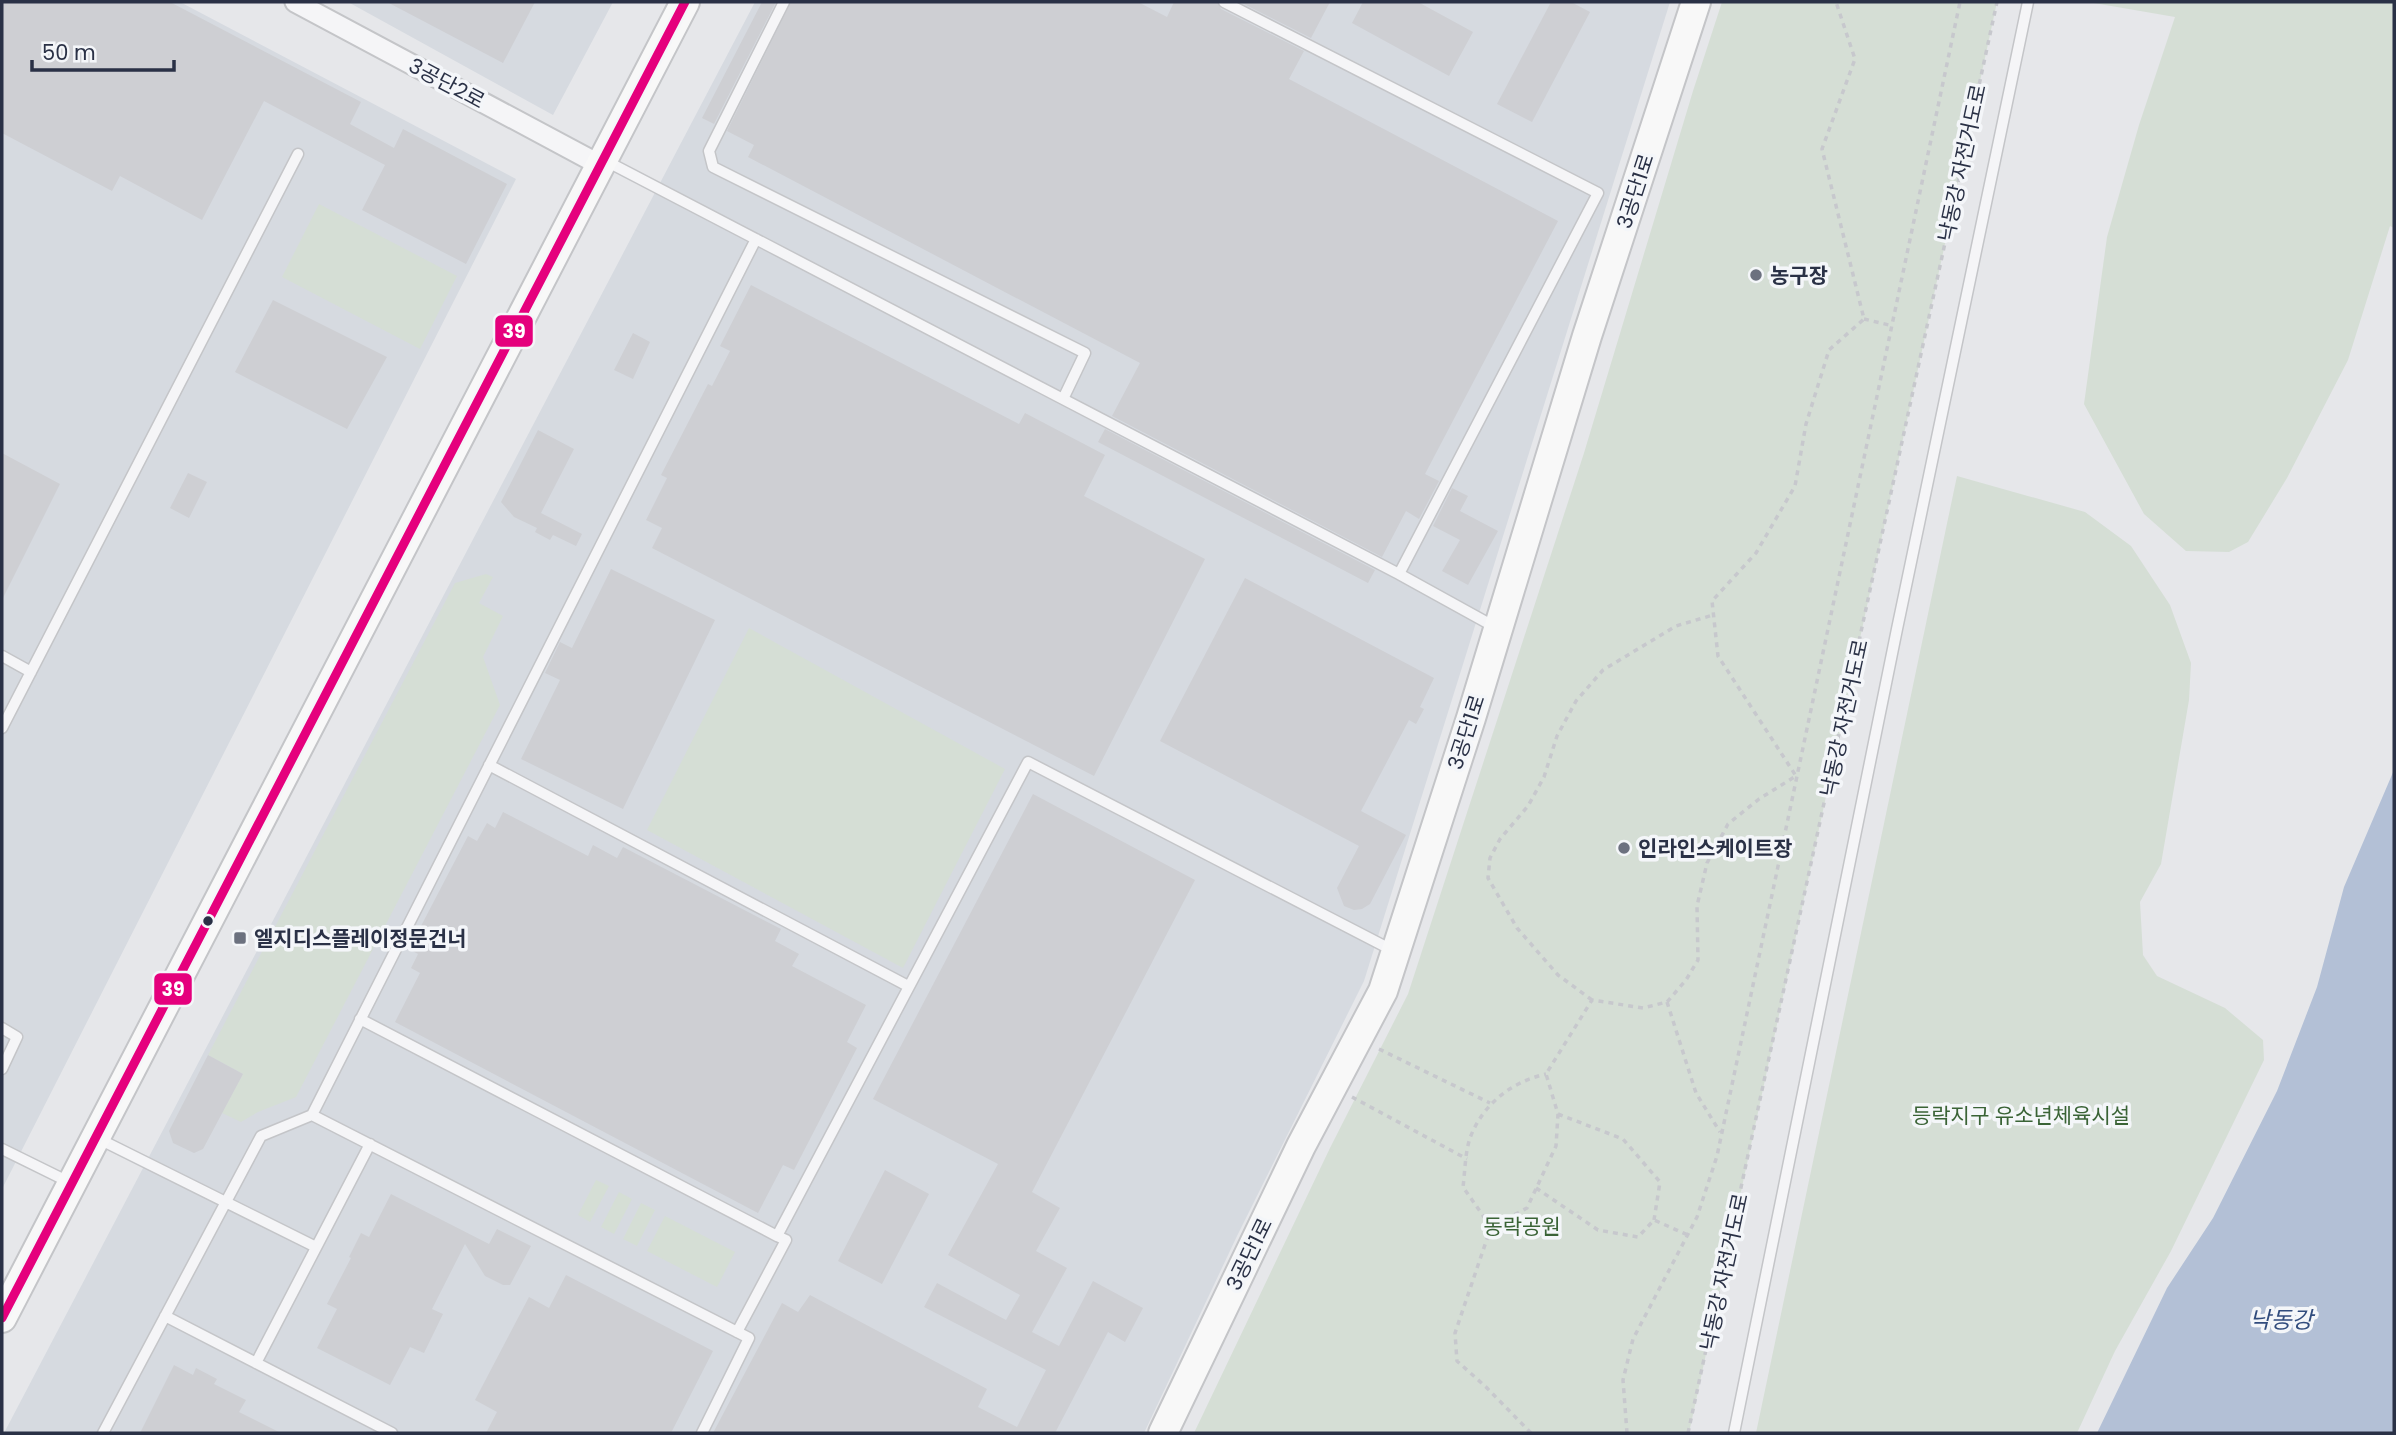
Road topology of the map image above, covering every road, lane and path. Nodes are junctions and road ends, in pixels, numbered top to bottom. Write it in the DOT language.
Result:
graph roads {
  1 [pos="295,2"];
  2 [pos="685,2"];
  3 [pos="784,2"];
  4 [pos="1224,2"];
  5 [pos="1696,2"];
  6 [pos="1836,2"];
  7 [pos="1960,2"];
  8 [pos="1997,2"];
  9 [pos="2028,2"];
  10 [pos="298,154"];
  11 [pos="601,162"];
  12 [pos="757,239"];
  13 [pos="1864,319"];
  14 [pos="1890,326"];
  15 [pos="1063,399"];
  16 [pos="1399,574"];
  17 [pos="1713,615"];
  18 [pos="1499,629"];
  19 [pos="2,656"];
  20 [pos="31,672"];
  21 [pos="2,728"];
  22 [pos="489,765"];
  23 [pos="1796,776"];
  24 [pos="1396,952"];
  25 [pos="908,986"];
  26 [pos="1592,1000"];
  27 [pos="1667,1002"];
  28 [pos="360,1019"];
  29 [pos="2,1028"];
  30 [pos="1358,1039"];
  31 [pos="2,1069"];
  32 [pos="1546,1074"];
  33 [pos="1332,1087"];
  34 [pos="1490,1103"];
  35 [pos="1558,1114"];
  36 [pos="312,1115"];
  37 [pos="1721,1133"];
  38 [pos="95,1138"];
  39 [pos="370,1144"];
  40 [pos="2,1149"];
  41 [pos="1467,1159"];
  42 [pos="71,1184"];
  43 [pos="1536,1188"];
  44 [pos="226,1202"];
  45 [pos="1654,1220"];
  46 [pos="1491,1227"];
  47 [pos="1688,1235"];
  48 [pos="777,1236"];
  49 [pos="316,1247"];
  50 [pos="165,1316"];
  51 [pos="2,1318"];
  52 [pos="737,1332"];
  53 [pos="256,1363"];
  54 [pos="103,1433"];
  55 [pos="392,1433"];
  56 [pos="702,1433"];
  57 [pos="1163,1433"];
  58 [pos="1531,1433"];
  59 [pos="1627,1433"];
  60 [pos="1688,1433"];
  61 [pos="1734,1433"];
  1 -- 11 [label="street, 3공단2로"];
  2 -- 11 [label="street"];
  3 -- 15 [label="lane"];
  4 -- 16 [label="lane"];
  5 -- 18 [label="street, 3공단1로"];
  6 -- 13 [label="path"];
  7 -- 14 [label="path"];
  8 -- 60 [label="path, 낙동강 자전거도로"];
  9 -- 61 [label="lane"];
  10 -- 20 [label="lane"];
  11 -- 12 [label="lane"];
  11 -- 38 [label="street"];
  12 -- 15 [label="lane"];
  12 -- 22 [label="lane"];
  13 -- 14 [label="path"];
  13 -- 17 [label="path"];
  14 -- 23 [label="path"];
  15 -- 16 [label="lane"];
  16 -- 18 [label="lane"];
  17 -- 23 [label="path"];
  17 -- 26 [label="path"];
  18 -- 24 [label="street, 3공단1로"];
  19 -- 20 [label="lane"];
  20 -- 21 [label="lane"];
  22 -- 25 [label="lane"];
  22 -- 28 [label="lane"];
  23 -- 27 [label="path"];
  23 -- 37 [label="path"];
  24 -- 25 [label="lane"];
  24 -- 30 [label="street, 3공단1로"];
  25 -- 48 [label="lane"];
  26 -- 27 [label="path"];
  26 -- 32 [label="path"];
  27 -- 37 [label="path"];
  28 -- 36 [label="lane"];
  28 -- 48 [label="lane"];
  29 -- 31 [label="lane"];
  30 -- 33 [label="street, 3공단1로"];
  30 -- 34 [label="path"];
  32 -- 34 [label="path"];
  32 -- 35 [label="path"];
  33 -- 41 [label="path"];
  33 -- 57 [label="street, 3공단1로"];
  34 -- 41 [label="path"];
  35 -- 43 [label="path"];
  35 -- 45 [label="path"];
  36 -- 39 [label="lane"];
  36 -- 44 [label="lane"];
  37 -- 47 [label="path"];
  38 -- 42 [label="street"];
  38 -- 44 [label="lane"];
  39 -- 49 [label="lane"];
  39 -- 52 [label="lane"];
  40 -- 42 [label="lane"];
  41 -- 46 [label="path"];
  42 -- 51 [label="street"];
  43 -- 45 [label="path"];
  43 -- 46 [label="path"];
  44 -- 49 [label="lane"];
  44 -- 50 [label="lane"];
  45 -- 47 [label="path"];
  46 -- 58 [label="path"];
  47 -- 59 [label="path"];
  48 -- 52 [label="lane"];
  49 -- 53 [label="lane"];
  50 -- 53 [label="lane"];
  50 -- 54 [label="lane"];
  52 -- 56 [label="lane"];
  53 -- 55 [label="lane"];
}
